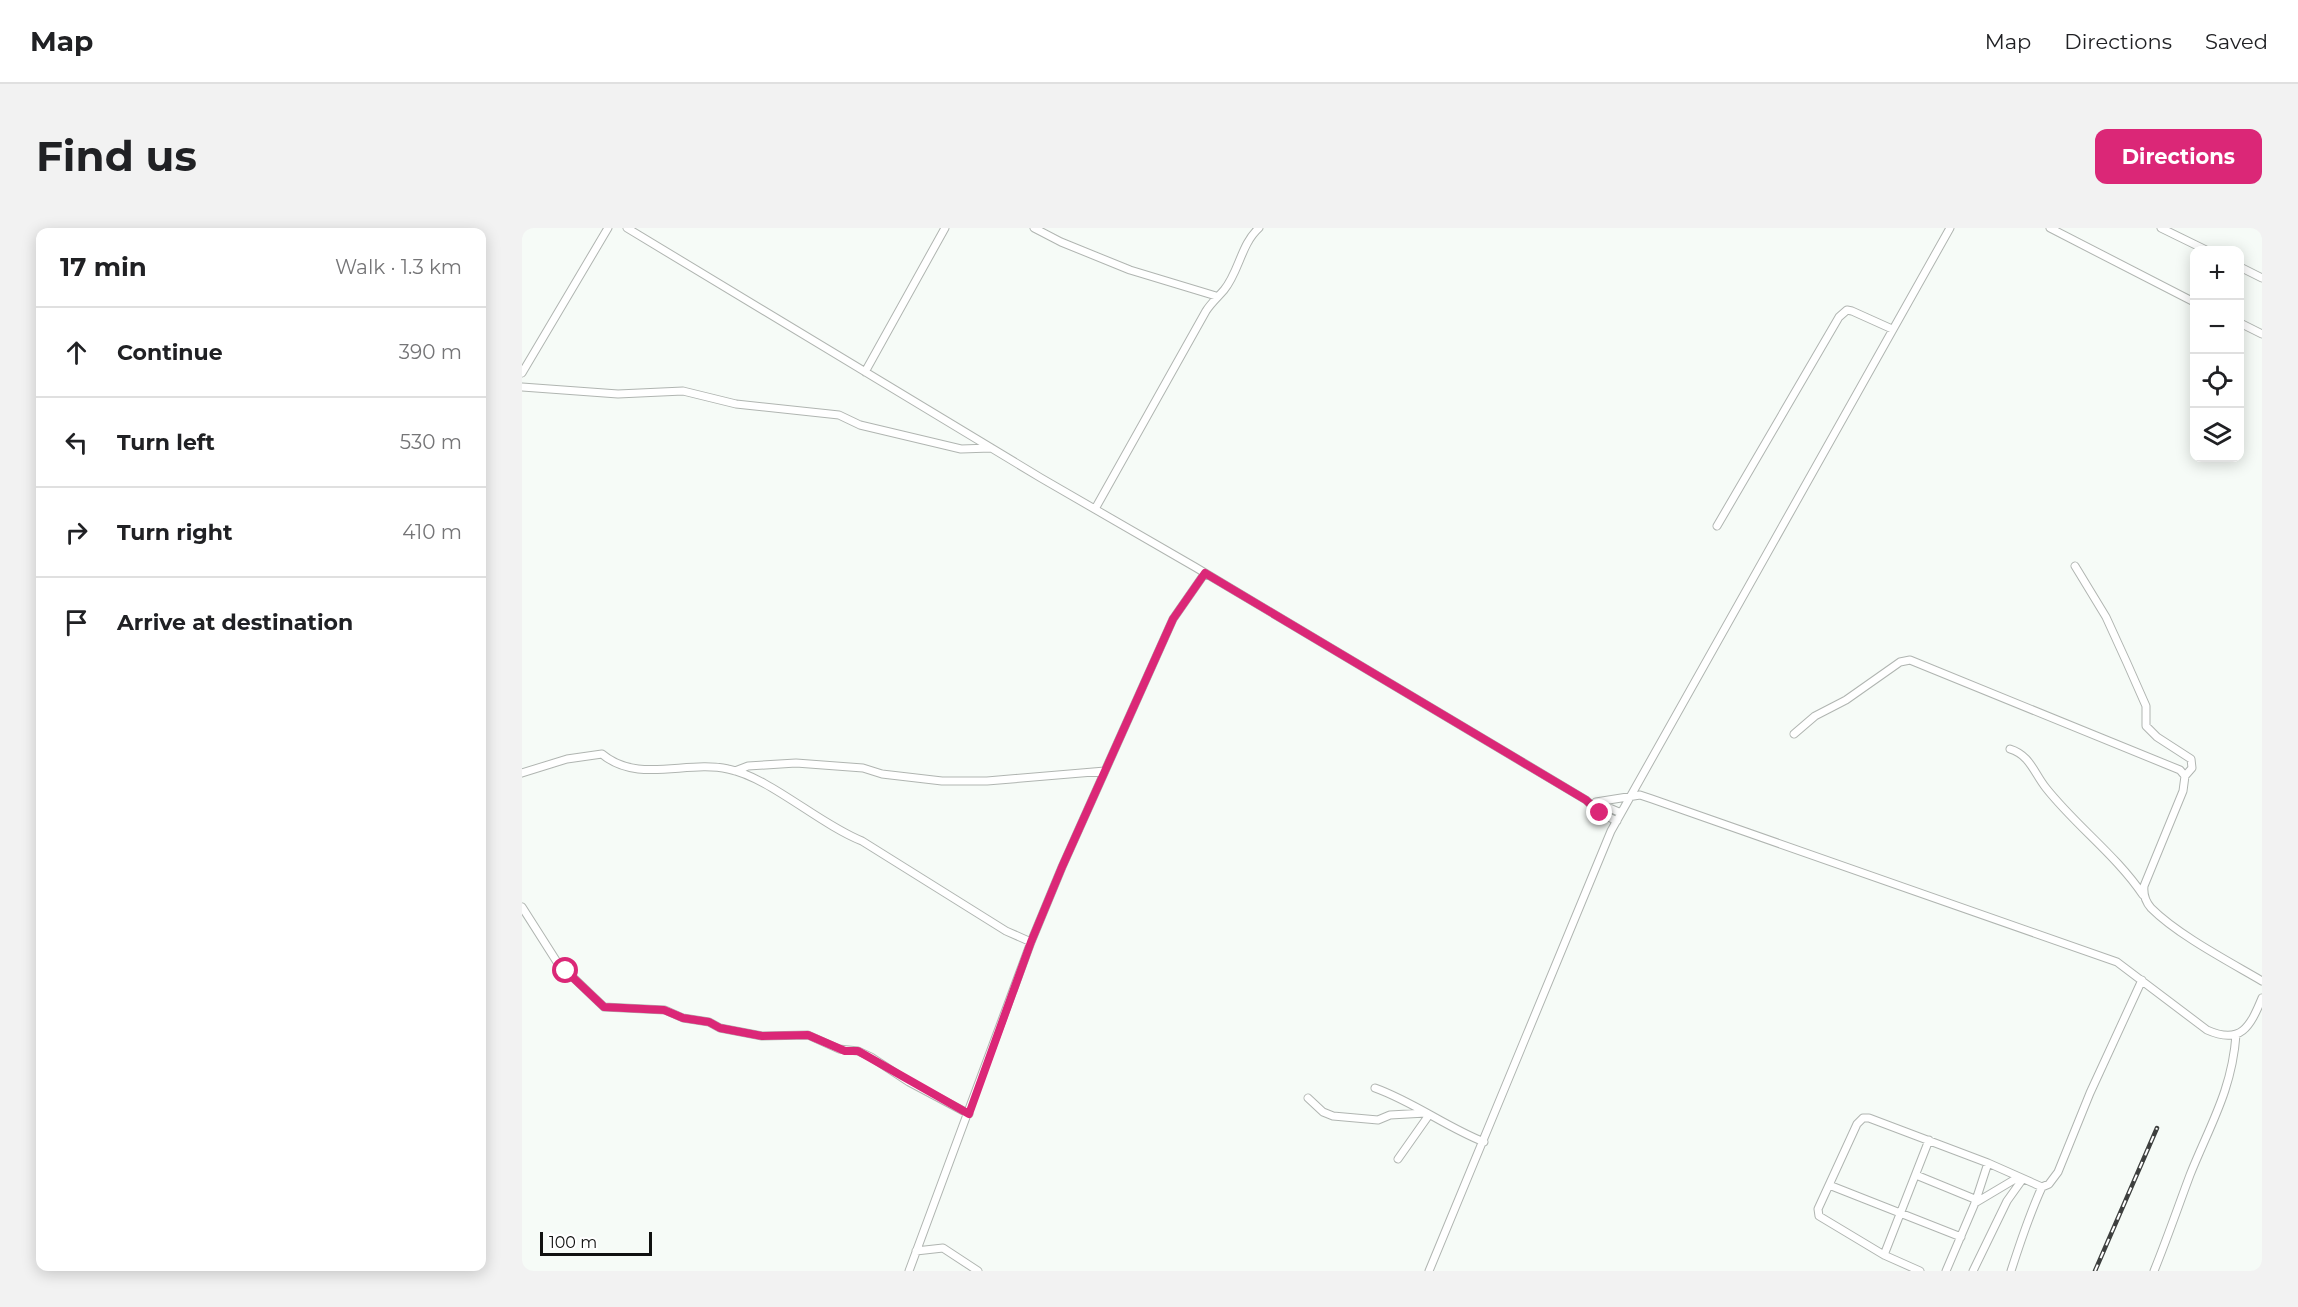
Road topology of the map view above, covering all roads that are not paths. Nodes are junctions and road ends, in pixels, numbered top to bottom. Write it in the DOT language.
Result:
graph roads {
  1 [pos="608,228"];
  2 [pos="627,228"];
  3 [pos="945,228"];
  4 [pos="1034,228"];
  5 [pos="1259,228"];
  6 [pos="1950,228"];
  7 [pos="2050,228"];
  8 [pos="2161,228"];
  9 [pos="2198,246"];
  10 [pos="2244,269"];
  11 [pos="2262,278"];
  12 [pos="1216,296"];
  13 [pos="2190,300"];
  14 [pos="2244,325"];
  15 [pos="1892,328"];
  16 [pos="2262,334"];
  17 [pos="865,372"];
  18 [pos="522,373"];
  19 [pos="522,387"];
  20 [pos="991,448"];
  21 [pos="1095,509"];
  22 [pos="1717,526"];
  23 [pos="2075,566"];
  24 [pos="1205,573"];
  25 [pos="1794,734"];
  26 [pos="2010,748"];
  27 [pos="735,771"];
  28 [pos="1105,771"];
  29 [pos="522,773"];
  30 [pos="2185,776"];
  31 [pos="1629,797"];
  32 [pos="1586,800"];
  33 [pos="1596,802"];
  34 [pos="1600,813"];
  35 [pos="1621,813"];
  36 [pos="1617,821"];
  37 [pos="1611,831"];
  38 [pos="2143,895"];
  39 [pos="522,907"];
  40 [pos="1031,942"];
  41 [pos="2142,980"];
  42 [pos="2262,981"];
  43 [pos="2262,998"];
  44 [pos="2236,1035"];
  45 [pos="1375,1088"];
  46 [pos="1308,1098"];
  47 [pos="969,1114"];
  48 [pos="1428,1114"];
  49 [pos="1929,1140"];
  50 [pos="1484,1142"];
  51 [pos="1398,1159"];
  52 [pos="1988,1163"];
  53 [pos="1916,1175"];
  54 [pos="2019,1179"];
  55 [pos="1829,1185"];
  56 [pos="2042,1187"];
  57 [pos="1976,1202"];
  58 [pos="1900,1214"];
  59 [pos="1961,1237"];
  60 [pos="916,1251"];
  61 [pos="1884,1255"];
  62 [pos="909,1271"];
  63 [pos="978,1271"];
  64 [pos="1429,1271"];
  65 [pos="1920,1271"];
  66 [pos="1946,1271"];
  67 [pos="1973,1271"];
  68 [pos="2011,1271"];
  69 [pos="2154,1271"];
  1 -- 18 [label="street"];
  2 -- 17 [label="street"];
  3 -- 17 [label="street"];
  4 -- 12 [label="street"];
  5 -- 12 [label="street"];
  6 -- 15 [label="street"];
  7 -- 13 [label="street"];
  8 -- 9 [label="street"];
  10 -- 11 [label="street"];
  12 -- 21 [label="street"];
  14 -- 16 [label="street"];
  15 -- 22 [label="street"];
  15 -- 31 [label="street"];
  17 -- 20 [label="street"];
  19 -- 20 [label="street"];
  20 -- 21 [label="street"];
  21 -- 24 [label="street"];
  23 -- 30 [label="street"];
  24 -- 28 [label="street"];
  24 -- 32 [label="street"];
  25 -- 30 [label="street"];
  26 -- 38 [label="street"];
  27 -- 28 [label="street"];
  27 -- 29 [label="street"];
  27 -- 40 [label="street"];
  28 -- 40 [label="street"];
  30 -- 38 [label="street"];
  31 -- 33 [label="street"];
  31 -- 35 [label="street"];
  31 -- 41 [label="street"];
  32 -- 33 [label="street"];
  32 -- 34 [label="street"];
  33 -- 35 [label="street"];
  34 -- 36 [label="street"];
  34 -- 37 [label="street"];
  35 -- 36 [label="street"];
  36 -- 37 [label="street"];
  37 -- 50 [label="street"];
  38 -- 42 [label="street"];
  39 -- 47 [label="street"];
  40 -- 47 [label="street"];
  41 -- 44 [label="street"];
  41 -- 56 [label="street"];
  43 -- 44 [label="street"];
  44 -- 69 [label="street"];
  45 -- 48 [label="street"];
  46 -- 48 [label="street"];
  47 -- 60 [label="street"];
  48 -- 50 [label="street"];
  48 -- 51 [label="street"];
  49 -- 52 [label="street"];
  49 -- 53 [label="street"];
  49 -- 55 [label="street"];
  50 -- 64 [label="street"];
  52 -- 54 [label="street"];
  52 -- 57 [label="street"];
  53 -- 57 [label="street"];
  53 -- 58 [label="street"];
  54 -- 56 [label="street"];
  54 -- 57 [label="street"];
  54 -- 67 [label="street"];
  55 -- 58 [label="street"];
  55 -- 61 [label="street"];
  56 -- 68 [label="street"];
  57 -- 59 [label="street"];
  58 -- 59 [label="street"];
  58 -- 61 [label="street"];
  59 -- 66 [label="street"];
  60 -- 62 [label="street"];
  60 -- 63 [label="street"];
  61 -- 65 [label="street"];
}
